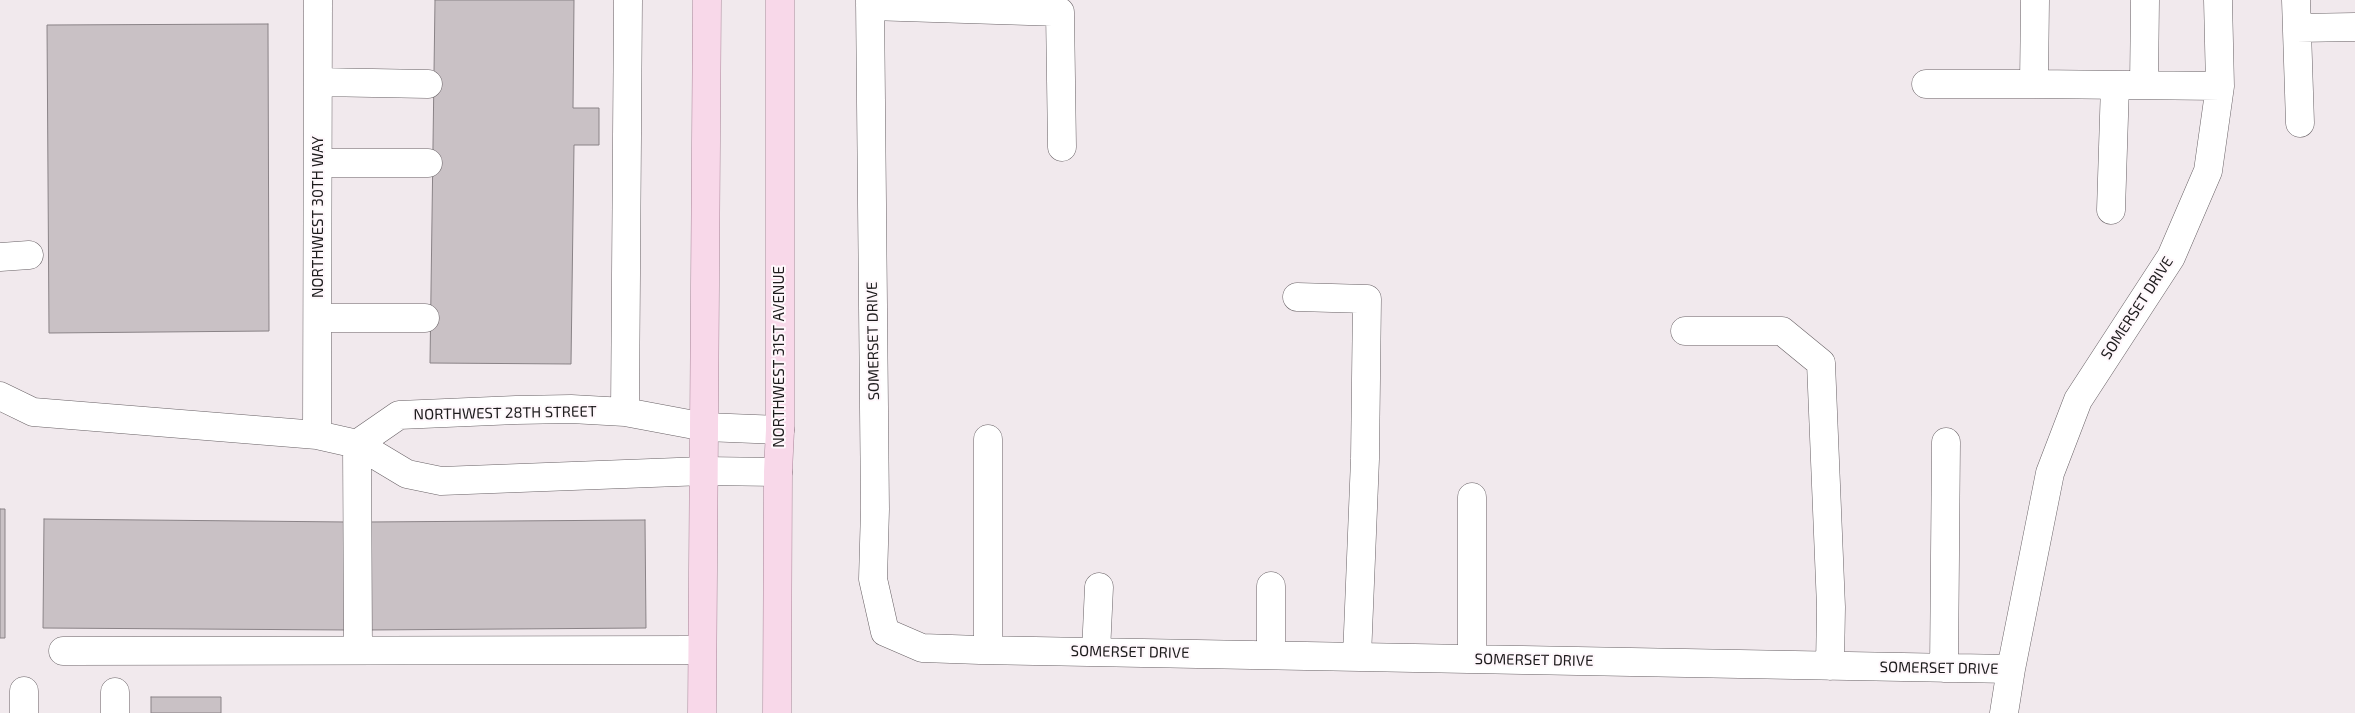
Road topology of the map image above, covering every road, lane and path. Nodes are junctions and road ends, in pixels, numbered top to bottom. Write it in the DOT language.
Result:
graph roads {
  1 [pos="318,0"];
  2 [pos="628,0"];
  3 [pos="707,0"];
  4 [pos="780,0"];
  5 [pos="2035,0"];
  6 [pos="2145,0"];
  7 [pos="2218,0"];
  8 [pos="2296,0"];
  9 [pos="870,3"];
  10 [pos="953,4"];
  11 [pos="2355,27"];
  12 [pos="2297,28"];
  13 [pos="318,82"];
  14 [pos="428,84"];
  15 [pos="1926,84"];
  16 [pos="2034,84"];
  17 [pos="2116,85"];
  18 [pos="2144,85"];
  19 [pos="2220,86"];
  20 [pos="2300,123"];
  21 [pos="1062,147"];
  22 [pos="318,163"];
  23 [pos="428,163"];
  24 [pos="2111,210"];
  25 [pos="29,255"];
  26 [pos="0,257"];
  27 [pos="1297,297"];
  28 [pos="318,318"];
  29 [pos="425,318"];
  30 [pos="1685,331"];
  31 [pos="0,396"];
  32 [pos="625,412"];
  33 [pos="705,427"];
  34 [pos="780,430"];
  35 [pos="317,435"];
  36 [pos="988,439"];
  37 [pos="1946,442"];
  38 [pos="357,444"];
  39 [pos="704,472"];
  40 [pos="778,472"];
  41 [pos="1472,497"];
  42 [pos="1271,586"];
  43 [pos="1099,587"];
  44 [pos="358,650"];
  45 [pos="702,650"];
  46 [pos="988,650"];
  47 [pos="63,651"];
  48 [pos="1096,652"];
  49 [pos="1271,655"];
  50 [pos="1357,657"];
  51 [pos="1472,659"];
  52 [pos="1830,666"];
  53 [pos="1944,668"];
  54 [pos="2010,669"];
  55 [pos="702,713"];
  56 [pos="777,713"];
  57 [pos="2004,713"];
  58 [pos="2024,713"];
  1 -- 13 [label="street, NORTHWEST 30TH WAY"];
  2 -- 32 [label="street"];
  3 -- 33 [label="main road"];
  4 -- 34 [label="main road, NORTHWEST 31ST AVENUE"];
  5 -- 16 [label="street"];
  6 -- 18 [label="street"];
  7 -- 19 [label="street, SOMERSET DRIVE"];
  8 -- 12 [label="street"];
  9 -- 10 [label="street"];
  9 -- 46 [label="street, SOMERSET DRIVE"];
  10 -- 21 [label="street"];
  11 -- 12 [label="street"];
  12 -- 20 [label="street"];
  13 -- 14 [label="street"];
  13 -- 22 [label="street, NORTHWEST 30TH WAY"];
  15 -- 16 [label="street"];
  16 -- 17 [label="street"];
  17 -- 18 [label="street"];
  17 -- 24 [label="street"];
  18 -- 19 [label="street"];
  19 -- 54 [label="street, SOMERSET DRIVE"];
  22 -- 23 [label="street"];
  22 -- 28 [label="street, NORTHWEST 30TH WAY"];
  25 -- 26 [label="street"];
  27 -- 50 [label="street"];
  28 -- 29 [label="street"];
  28 -- 35 [label="street, NORTHWEST 30TH WAY"];
  30 -- 52 [label="street"];
  31 -- 35 [label="street"];
  32 -- 33 [label="street, NORTHWEST 28TH STREET"];
  32 -- 38 [label="street, NORTHWEST 28TH STREET"];
  33 -- 34 [label="street, NORTHWEST 28TH STREET"];
  33 -- 39 [label="main road"];
  34 -- 40 [label="main road, NORTHWEST 31ST AVENUE"];
  35 -- 38 [label="street"];
  36 -- 46 [label="street"];
  37 -- 53 [label="street"];
  38 -- 39 [label="street"];
  38 -- 44 [label="street"];
  39 -- 40 [label="street"];
  39 -- 45 [label="main road"];
  40 -- 56 [label="main road, NORTHWEST 31ST AVENUE"];
  41 -- 51 [label="street"];
  42 -- 49 [label="street"];
  43 -- 48 [label="street"];
  44 -- 45 [label="street"];
  44 -- 47 [label="street"];
  45 -- 55 [label="main road"];
  46 -- 48 [label="street, SOMERSET DRIVE"];
  48 -- 49 [label="street, SOMERSET DRIVE"];
  49 -- 50 [label="street, SOMERSET DRIVE"];
  50 -- 51 [label="street, SOMERSET DRIVE"];
  51 -- 52 [label="street, SOMERSET DRIVE"];
  52 -- 53 [label="street, SOMERSET DRIVE"];
  53 -- 54 [label="street, SOMERSET DRIVE"];
  54 -- 57 [label="street, SOMERSET DRIVE"];
  54 -- 58 [label="street, SOMERSET DRIVE"];
}
